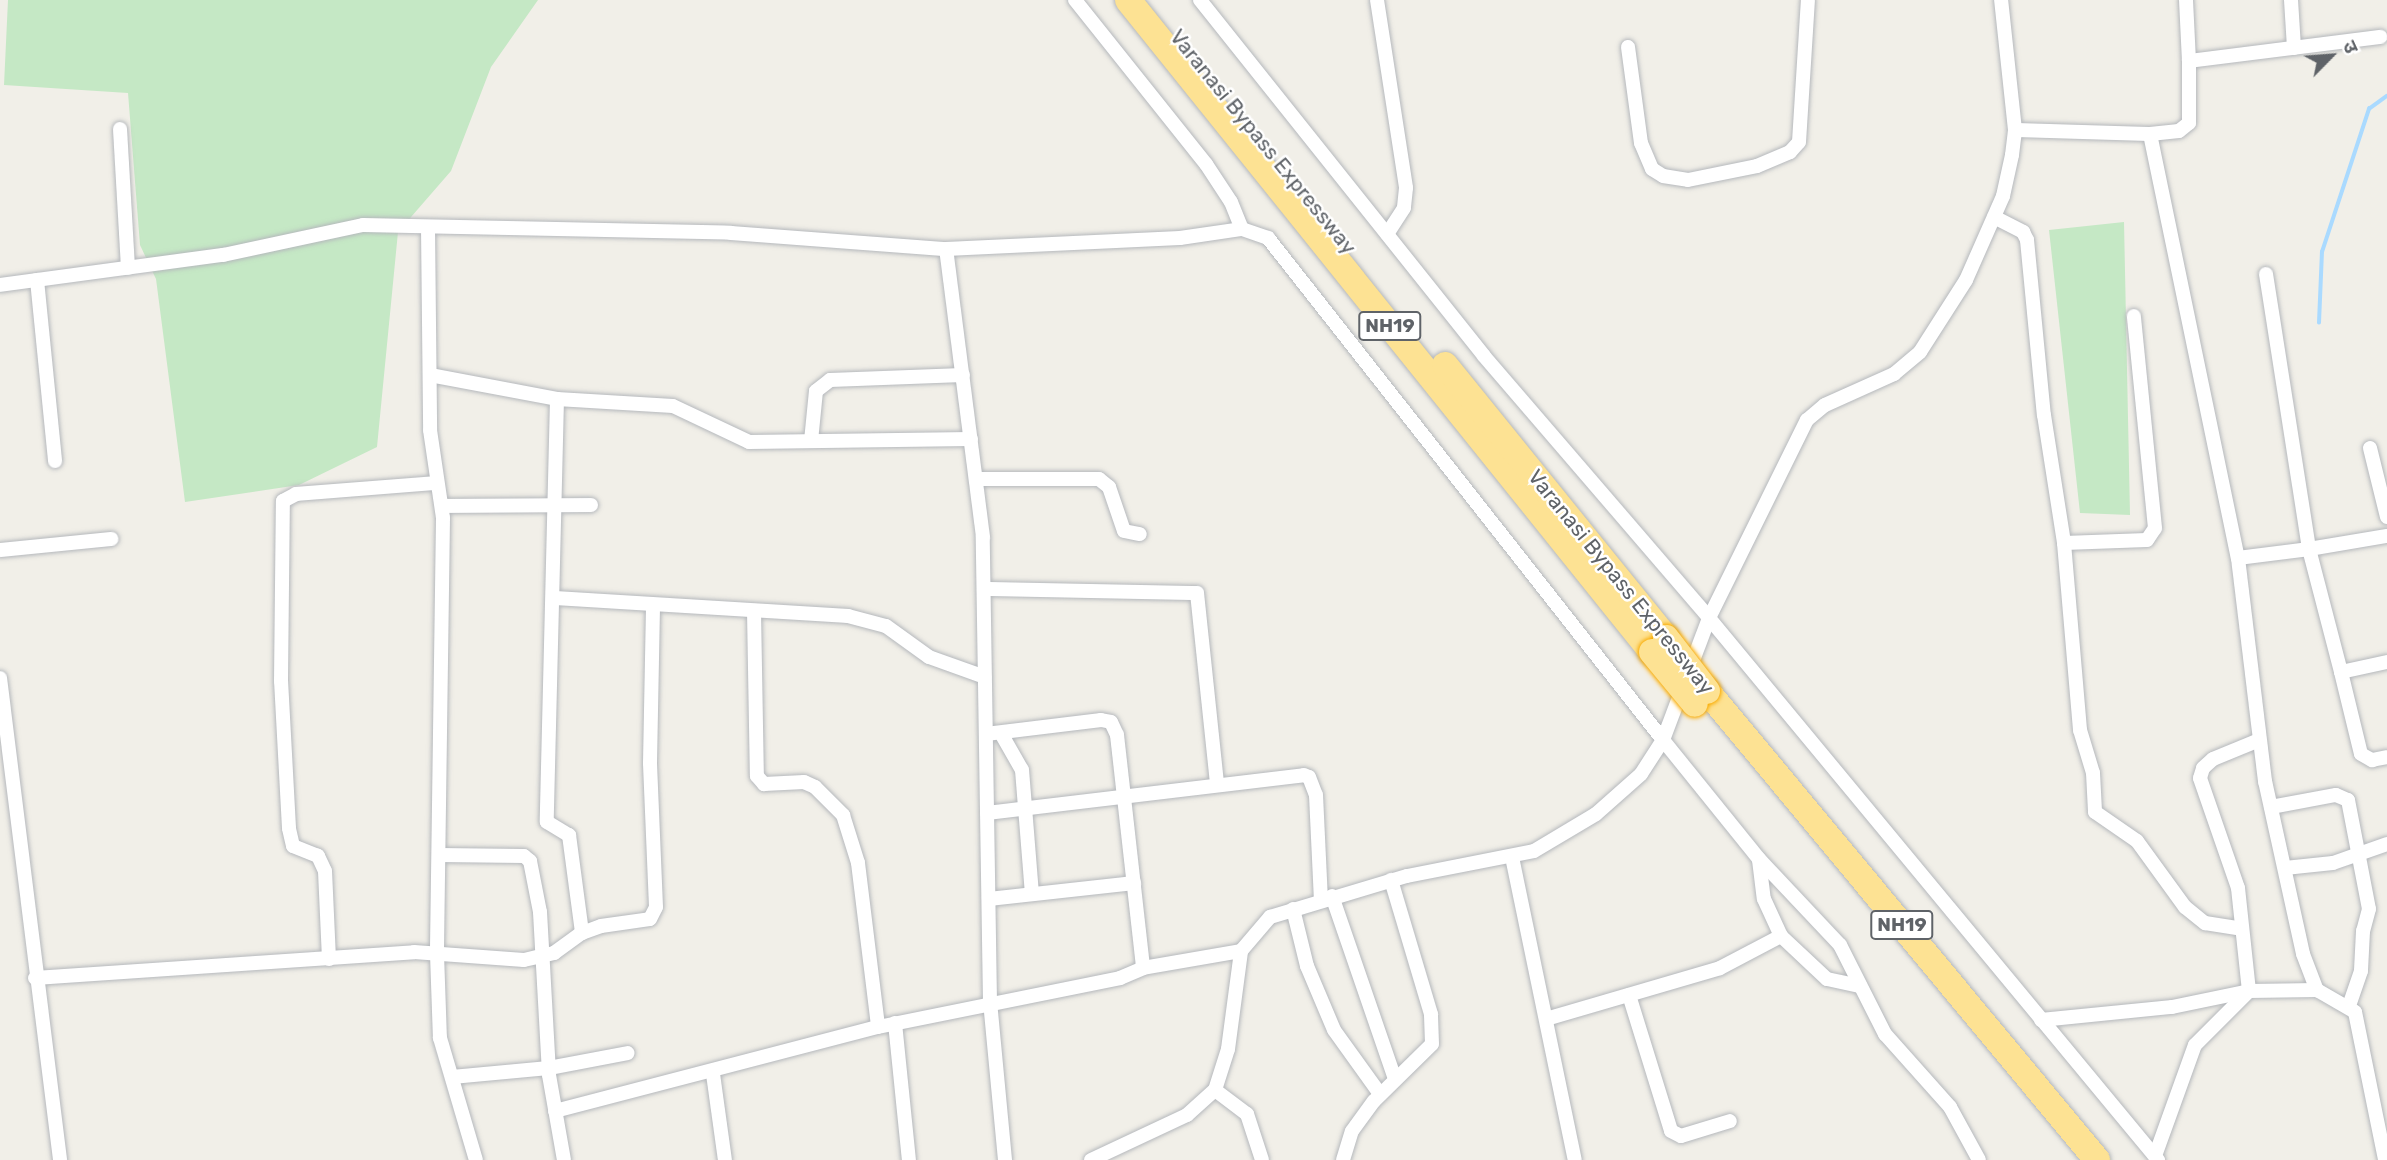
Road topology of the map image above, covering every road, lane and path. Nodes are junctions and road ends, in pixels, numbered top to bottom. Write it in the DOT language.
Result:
graph roads {
  1 [pos="1075,0"];
  2 [pos="1128,0"];
  3 [pos="1149,0"];
  4 [pos="1200,0"];
  5 [pos="1377,0"];
  6 [pos="1808,0"];
  7 [pos="2001,0"];
  8 [pos="2186,0"];
  9 [pos="2291,0"];
  10 [pos="2380,37"];
  11 [pos="1628,47"];
  12 [pos="2294,48"];
  13 [pos="2189,61"];
  14 [pos="120,129"];
  15 [pos="2015,130"];
  16 [pos="2150,134"];
  17 [pos="1995,214"];
  18 [pos="428,227"];
  19 [pos="1242,229"];
  20 [pos="1387,234"];
  21 [pos="946,249"];
  22 [pos="128,268"];
  23 [pos="2266,274"];
  24 [pos="37,280"];
  25 [pos="0,285"];
  26 [pos="2134,316"];
  27 [pos="429,375"];
  28 [pos="963,375"];
  29 [pos="557,399"];
  30 [pos="971,439"];
  31 [pos="811,442"];
  32 [pos="2370,448"];
  33 [pos="55,461"];
  34 [pos="976,479"];
  35 [pos="437,483"];
  36 [pos="558,505"];
  37 [pos="591,505"];
  38 [pos="442,506"];
  39 [pos="2387,517"];
  40 [pos="1140,534"];
  41 [pos="2387,536"];
  42 [pos="111,539"];
  43 [pos="2064,543"];
  44 [pos="2309,549"];
  45 [pos="0,550"];
  46 [pos="2238,558"];
  47 [pos="984,589"];
  48 [pos="555,598"];
  49 [pos="653,607"];
  50 [pos="754,611"];
  51 [pos="1709,618"];
  52 [pos="1659,645"];
  53 [pos="2387,662"];
  54 [pos="2340,671"];
  55 [pos="985,677"];
  56 [pos="0,678"];
  57 [pos="1701,697"];
  58 [pos="986,734"];
  59 [pos="1002,735"];
  60 [pos="1663,740"];
  61 [pos="2259,740"];
  62 [pos="2387,757"];
  63 [pos="1217,783"];
  64 [pos="1125,794"];
  65 [pos="2271,807"];
  66 [pos="1023,808"];
  67 [pos="987,813"];
  68 [pos="2387,844"];
  69 [pos="2360,851"];
  70 [pos="439,855"];
  71 [pos="1512,857"];
  72 [pos="1759,859"];
  73 [pos="2285,868"];
  74 [pos="1391,880"];
  75 [pos="1134,883"];
  76 [pos="1032,894"];
  77 [pos="1326,898"];
  78 [pos="989,899"];
  79 [pos="1293,909"];
  80 [pos="2242,929"];
  81 [pos="582,933"];
  82 [pos="1781,936"];
  83 [pos="1241,951"];
  84 [pos="437,954"];
  85 [pos="542,958"];
  86 [pos="329,959"];
  87 [pos="1143,968"];
  88 [pos="35,978"];
  89 [pos="1860,986"];
  90 [pos="2317,990"];
  91 [pos="2249,992"];
  92 [pos="1629,995"];
  93 [pos="990,1002"];
  94 [pos="2349,1006"];
  95 [pos="1546,1019"];
  96 [pos="2041,1020"];
  97 [pos="895,1023"];
  98 [pos="878,1027"];
  99 [pos="628,1053"];
  100 [pos="549,1068"];
  101 [pos="713,1074"];
  102 [pos="452,1077"];
  103 [pos="1395,1079"];
  104 [pos="1214,1090"];
  105 [pos="1380,1094"];
  106 [pos="555,1111"];
  107 [pos="1730,1121"];
  108 [pos="1980,1158"];
  109 [pos="2157,1158"];
  110 [pos="60,1160"];
  111 [pos="476,1160"];
  112 [pos="564,1160"];
  113 [pos="725,1160"];
  114 [pos="909,1160"];
  115 [pos="1005,1160"];
  116 [pos="1091,1160"];
  117 [pos="1262,1160"];
  118 [pos="1343,1160"];
  119 [pos="1575,1160"];
  120 [pos="2074,1160"];
  121 [pos="2097,1160"];
  122 [pos="2385,1160"];
  1 -- 19 [label="street"];
  2 -- 52 [label="highway, Varanasi Bypass Expressway / NH19"];
  3 -- 52 [label="highway, Varanasi Bypass Expressway / NH19"];
  4 -- 20 [label="street"];
  5 -- 20 [label="street"];
  6 -- 11 [label="street"];
  7 -- 15 [label="street"];
  8 -- 13 [label="street"];
  9 -- 12 [label="street"];
  10 -- 12 [label="street"];
  12 -- 13 [label="street"];
  13 -- 16 [label="street"];
  14 -- 22 [label="street"];
  15 -- 16 [label="street"];
  15 -- 17 [label="street"];
  16 -- 46 [label="street"];
  17 -- 43 [label="street"];
  17 -- 51 [label="street"];
  18 -- 21 [label="street"];
  18 -- 22 [label="street"];
  18 -- 27 [label="street"];
  19 -- 21 [label="street"];
  19 -- 60 [label="street"];
  20 -- 51 [label="street"];
  21 -- 28 [label="street"];
  22 -- 24 [label="street"];
  23 -- 44 [label="street"];
  24 -- 25 [label="street"];
  24 -- 33 [label="street"];
  26 -- 43 [label="street"];
  27 -- 29 [label="street"];
  27 -- 35 [label="street"];
  28 -- 30 [label="street"];
  28 -- 31 [label="street"];
  29 -- 31 [label="street"];
  29 -- 36 [label="street"];
  30 -- 31 [label="street"];
  30 -- 34 [label="street"];
  32 -- 39 [label="street"];
  34 -- 40 [label="street"];
  34 -- 47 [label="street"];
  35 -- 38 [label="street"];
  35 -- 86 [label="street"];
  36 -- 37 [label="street"];
  36 -- 38 [label="street"];
  36 -- 48 [label="street"];
  38 -- 70 [label="street"];
  41 -- 44 [label="street"];
  42 -- 45 [label="street"];
  43 -- 80 [label="street"];
  44 -- 46 [label="street"];
  44 -- 54 [label="street"];
  46 -- 61 [label="street"];
  47 -- 55 [label="street"];
  47 -- 63 [label="street"];
  48 -- 49 [label="street"];
  48 -- 81 [label="street"];
  49 -- 50 [label="street"];
  49 -- 81 [label="street"];
  50 -- 55 [label="street"];
  50 -- 98 [label="street"];
  51 -- 60 [label="street"];
  51 -- 96 [label="street"];
  52 -- 57 [label="highway, Varanasi Bypass Expressway / NH19, bridge"];
  53 -- 54 [label="street"];
  54 -- 62 [label="street"];
  55 -- 58 [label="street"];
  56 -- 88 [label="street"];
  57 -- 120 [label="highway, Varanasi Bypass Expressway / NH19"];
  57 -- 121 [label="highway, Varanasi Bypass Expressway / NH19"];
  58 -- 59 [label="street"];
  58 -- 67 [label="street"];
  59 -- 64 [label="street"];
  59 -- 66 [label="street"];
  60 -- 71 [label="street"];
  60 -- 72 [label="street"];
  61 -- 65 [label="street"];
  61 -- 80 [label="street"];
  63 -- 64 [label="street"];
  63 -- 77 [label="street"];
  64 -- 66 [label="street"];
  64 -- 75 [label="street"];
  65 -- 69 [label="street"];
  65 -- 73 [label="street"];
  66 -- 67 [label="street"];
  66 -- 76 [label="street"];
  67 -- 78 [label="street"];
  68 -- 69 [label="street"];
  69 -- 73 [label="street"];
  69 -- 94 [label="street"];
  70 -- 84 [label="street"];
  70 -- 85 [label="street"];
  71 -- 74 [label="street"];
  71 -- 95 [label="street"];
  72 -- 82 [label="street"];
  72 -- 89 [label="street"];
  73 -- 90 [label="street"];
  74 -- 77 [label="street"];
  74 -- 103 [label="street"];
  75 -- 76 [label="street"];
  75 -- 87 [label="street"];
  76 -- 78 [label="street"];
  77 -- 79 [label="street"];
  77 -- 103 [label="street"];
  78 -- 93 [label="street"];
  79 -- 83 [label="street"];
  79 -- 105 [label="street"];
  80 -- 91 [label="street"];
  81 -- 85 [label="street"];
  82 -- 89 [label="street"];
  82 -- 92 [label="street"];
  83 -- 87 [label="street"];
  83 -- 104 [label="street"];
  84 -- 85 [label="street"];
  84 -- 86 [label="street"];
  84 -- 102 [label="street"];
  85 -- 100 [label="street"];
  86 -- 88 [label="street"];
  87 -- 93 [label="street"];
  88 -- 110 [label="street"];
  89 -- 108 [label="street"];
  90 -- 91 [label="street"];
  90 -- 94 [label="street"];
  91 -- 96 [label="street"];
  91 -- 109 [label="street"];
  92 -- 95 [label="street"];
  92 -- 107 [label="street"];
  93 -- 97 [label="street"];
  93 -- 115 [label="street"];
  94 -- 122 [label="street"];
  95 -- 119 [label="street"];
  96 -- 109 [label="street"];
  97 -- 98 [label="street"];
  97 -- 114 [label="street"];
  98 -- 101 [label="street"];
  99 -- 100 [label="street"];
  100 -- 102 [label="street"];
  100 -- 106 [label="street"];
  101 -- 106 [label="street"];
  101 -- 113 [label="street"];
  102 -- 111 [label="street"];
  103 -- 105 [label="street"];
  104 -- 116 [label="street"];
  104 -- 117 [label="street"];
  105 -- 118 [label="street"];
  106 -- 112 [label="street"];
}
